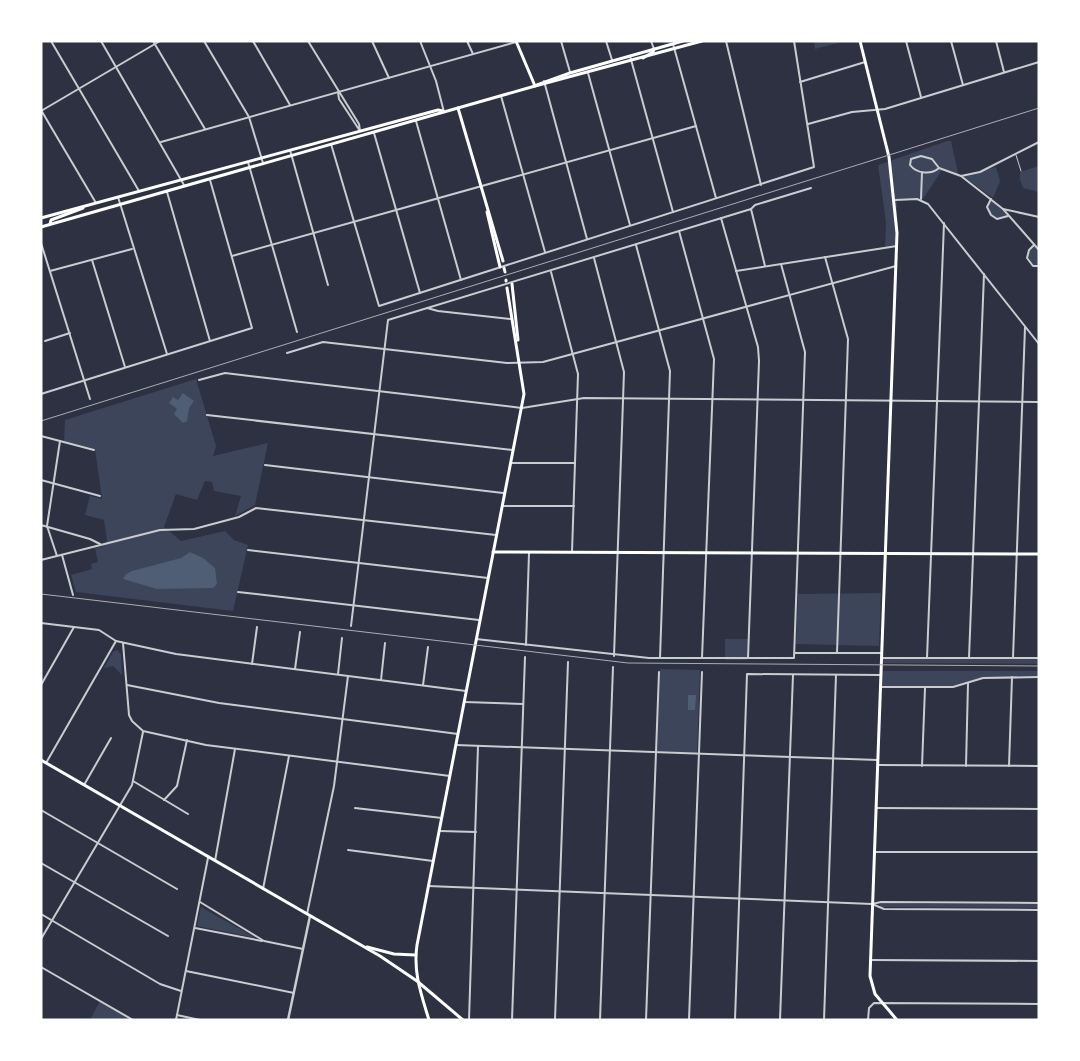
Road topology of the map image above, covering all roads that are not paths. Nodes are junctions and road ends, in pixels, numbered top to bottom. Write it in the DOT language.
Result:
graph roads {
  1 [pos="51,41"];
  2 [pos="101,41"];
  3 [pos="152,41"];
  4 [pos="160,41"];
  5 [pos="204,41"];
  6 [pos="253,41"];
  7 [pos="308,41"];
  8 [pos="372,41"];
  9 [pos="420,41"];
  10 [pos="467,41"];
  11 [pos="561,41"];
  12 [pos="606,41"];
  13 [pos="651,41"];
  14 [pos="683,41"];
  15 [pos="702,41"];
  16 [pos="726,41"];
  17 [pos="794,41"];
  18 [pos="860,41"];
  19 [pos="906,41"];
  20 [pos="951,41"];
  21 [pos="996,41"];
  22 [pos="516,42"];
  23 [pos="697,42"];
  24 [pos="673,44"];
  25 [pos="154,45"];
  26 [pos="654,49"];
  27 [pos="675,49"];
  28 [pos="473,54"];
  29 [pos="630,56"];
  30 [pos="642,58"];
  31 [pos="612,60"];
  32 [pos="631,62"];
  33 [pos="866,62"];
  34 [pos="1039,62"];
  35 [pos="430,66"];
  36 [pos="117,67"];
  37 [pos="570,72"];
  38 [pos="1004,72"];
  39 [pos="588,74"];
  40 [pos="389,78"];
  41 [pos="800,82"];
  42 [pos="544,83"];
  43 [pos="963,85"];
  44 [pos="534,86"];
  45 [pos="79,89"];
  46 [pos="338,92"];
  47 [pos="501,96"];
  48 [pos="922,98"];
  49 [pos="290,105"];
  50 [pos="458,108"];
  51 [pos="878,110"];
  52 [pos="41,111"];
  53 [pos="444,112"];
  54 [pos="249,117"];
  55 [pos="416,121"];
  56 [pos="807,125"];
  57 [pos="696,126"];
  58 [pos="372,128"];
  59 [pos="205,129"];
  60 [pos="360,131"];
  61 [pos="374,133"];
  62 [pos="362,136"];
  63 [pos="653,138"];
  64 [pos="161,142"];
  65 [pos="1039,142"];
  66 [pos="331,144"];
  67 [pos="290,150"];
  68 [pos="609,150"];
  69 [pos="1016,153"];
  70 [pos="291,155"];
  71 [pos="262,158"];
  72 [pos="248,162"];
  73 [pos="566,162"];
  74 [pos="263,163"];
  75 [pos="250,167"];
  76 [pos="939,168"];
  77 [pos="1021,171"];
  78 [pos="922,172"];
  79 [pos="523,174"];
  80 [pos="961,176"];
  81 [pos="210,179"];
  82 [pos="183,180"];
  83 [pos="761,184"];
  84 [pos="480,186"];
  85 [pos="185,187"];
  86 [pos="811,188"];
  87 [pos="139,191"];
  88 [pos="167,192"];
  89 [pos="118,197"];
  90 [pos="438,198"];
  91 [pos="716,198"];
  92 [pos="991,198"];
  93 [pos="895,200"];
  94 [pos="921,200"];
  95 [pos="96,202"];
  96 [pos="90,204"];
  97 [pos="120,205"];
  98 [pos="486,206"];
  99 [pos="1003,208"];
  100 [pos="751,209"];
  101 [pos="396,210"];
  102 [pos="673,212"];
  103 [pos="1008,216"];
  104 [pos="1039,217"];
  105 [pos="41,218"];
  106 [pos="721,218"];
  107 [pos="355,221"];
  108 [pos="944,223"];
  109 [pos="50,225"];
  110 [pos="630,225"];
  111 [pos="41,227"];
  112 [pos="678,231"];
  113 [pos="313,233"];
  114 [pos="587,239"];
  115 [pos="41,243"];
  116 [pos="272,245"];
  117 [pos="636,245"];
  118 [pos="1034,245"];
  119 [pos="897,246"];
  120 [pos="133,249"];
  121 [pos="1039,250"];
  122 [pos="545,252"];
  123 [pos="232,256"];
  124 [pos="825,257"];
  125 [pos="594,258"];
  126 [pos="92,260"];
  127 [pos="503,261"];
  128 [pos="781,264"];
  129 [pos="765,266"];
  130 [pos="896,266"];
  131 [pos="1039,266"];
  132 [pos="500,267"];
  133 [pos="736,271"];
  134 [pos="50,272"];
  135 [pos="550,272"];
  136 [pos="984,274"];
  137 [pos="461,280"];
  138 [pos="832,283"];
  139 [pos="512,284"];
  140 [pos="328,285"];
  141 [pos="507,288"];
  142 [pos="420,293"];
  143 [pos="789,295"];
  144 [pos="746,306"];
  145 [pos="427,308"];
  146 [pos="703,318"];
  147 [pos="512,319"];
  148 [pos="1025,326"];
  149 [pos="660,330"];
  150 [pos="296,332"];
  151 [pos="70,333"];
  152 [pos="45,341"];
  153 [pos="210,341"];
  154 [pos="617,342"];
  155 [pos="1039,344"];
  156 [pos="384,348"];
  157 [pos="518,348"];
  158 [pos="286,353"];
  159 [pos="167,354"];
  160 [pos="574,354"];
  161 [pos="521,364"];
  162 [pos="125,367"];
  163 [pos="84,380"];
  164 [pos="199,380"];
  165 [pos="379,391"];
  166 [pos="41,394"];
  167 [pos="90,398"];
  168 [pos="578,398"];
  169 [pos="623,399"];
  170 [pos="669,399"];
  171 [pos="712,399"];
  172 [pos="758,399"];
  173 [pos="803,400"];
  174 [pos="846,400"];
  175 [pos="891,400"];
  176 [pos="936,401"];
  177 [pos="979,401"];
  178 [pos="1022,401"];
  179 [pos="1039,402"];
  180 [pos="522,408"];
  181 [pos="208,415"];
  182 [pos="374,434"];
  183 [pos="41,436"];
  184 [pos="60,441"];
  185 [pos="94,450"];
  186 [pos="513,450"];
  187 [pos="510,463"];
  188 [pos="575,463"];
  189 [pos="265,465"];
  190 [pos="368,477"];
  191 [pos="41,480"];
  192 [pos="54,484"];
  193 [pos="505,493"];
  194 [pos="100,496"];
  195 [pos="502,506"];
  196 [pos="574,506"];
  197 [pos="364,519"];
  198 [pos="41,525"];
  199 [pos="47,526"];
  200 [pos="496,535"];
  201 [pos="101,545"];
  202 [pos="248,550"];
  203 [pos="493,552"];
  204 [pos="529,552"];
  205 [pos="572,552"];
  206 [pos="618,552"];
  207 [pos="663,552"];
  208 [pos="706,552"];
  209 [pos="752,552"];
  210 [pos="798,553"];
  211 [pos="841,553"];
  212 [pos="886,553"];
  213 [pos="930,554"];
  214 [pos="974,554"];
  215 [pos="1017,554"];
  216 [pos="1039,554"];
  217 [pos="62,555"];
  218 [pos="58,556"];
  219 [pos="41,560"];
  220 [pos="359,563"];
  221 [pos="488,578"];
  222 [pos="238,592"];
  223 [pos="72,594"];
  224 [pos="354,605"];
  225 [pos="480,620"];
  226 [pos="41,623"];
  227 [pos="351,626"];
  228 [pos="74,627"];
  229 [pos="257,627"];
  230 [pos="300,632"];
  231 [pos="342,638"];
  232 [pos="476,639"];
  233 [pos="116,641"];
  234 [pos="122,643"];
  235 [pos="385,643"];
  236 [pos="526,645"];
  237 [pos="428,647"];
  238 [pos="795,653"];
  239 [pos="837,653"];
  240 [pos="614,656"];
  241 [pos="882,656"];
  242 [pos="525,657"];
  243 [pos="660,658"];
  244 [pos="702,658"];
  245 [pos="748,658"];
  246 [pos="927,658"];
  247 [pos="970,658"];
  248 [pos="1013,658"];
  249 [pos="1039,658"];
  250 [pos="568,662"];
  251 [pos="252,664"];
  252 [pos="613,667"];
  253 [pos="295,669"];
  254 [pos="659,672"];
  255 [pos="702,672"];
  256 [pos="338,674"];
  257 [pos="793,675"];
  258 [pos="836,675"];
  259 [pos="348,676"];
  260 [pos="881,676"];
  261 [pos="1012,677"];
  262 [pos="1039,677"];
  263 [pos="381,680"];
  264 [pos="968,682"];
  265 [pos="41,685"];
  266 [pos="126,685"];
  267 [pos="423,685"];
  268 [pos="881,687"];
  269 [pos="926,687"];
  270 [pos="466,691"];
  271 [pos="464,702"];
  272 [pos="523,704"];
  273 [pos="342,719"];
  274 [pos="143,731"];
  275 [pos="458,734"];
  276 [pos="111,738"];
  277 [pos="187,740"];
  278 [pos="456,745"];
  279 [pos="478,746"];
  280 [pos="522,748"];
  281 [pos="235,749"];
  282 [pos="565,749"];
  283 [pos="610,751"];
  284 [pos="656,752"];
  285 [pos="699,754"];
  286 [pos="289,756"];
  287 [pos="744,756"];
  288 [pos="790,758"];
  289 [pos="833,759"];
  290 [pos="41,760"];
  291 [pos="878,760"];
  292 [pos="337,762"];
  293 [pos="46,763"];
  294 [pos="878,765"];
  295 [pos="922,766"];
  296 [pos="966,766"];
  297 [pos="1009,766"];
  298 [pos="1039,766"];
  299 [pos="450,776"];
  300 [pos="133,781"];
  301 [pos="84,785"];
  302 [pos="164,800"];
  303 [pos="119,805"];
  304 [pos="356,808"];
  305 [pos="876,808"];
  306 [pos="1039,809"];
  307 [pos="41,810"];
  308 [pos="188,814"];
  309 [pos="442,818"];
  310 [pos="439,830"];
  311 [pos="476,832"];
  312 [pos="98,842"];
  313 [pos="348,850"];
  314 [pos="875,852"];
  315 [pos="1039,852"];
  316 [pos="208,857"];
  317 [pos="215,861"];
  318 [pos="433,861"];
  319 [pos="41,863"];
  320 [pos="74,882"];
  321 [pos="428,886"];
  322 [pos="474,888"];
  323 [pos="178,889"];
  324 [pos="263,889"];
  325 [pos="516,890"];
  326 [pos="559,891"];
  327 [pos="605,893"];
  328 [pos="651,895"];
  329 [pos="694,897"];
  330 [pos="739,899"];
  331 [pos="785,900"];
  332 [pos="200,902"];
  333 [pos="828,902"];
  334 [pos="1039,903"];
  335 [pos="872,904"];
  336 [pos="1039,910"];
  337 [pos="41,914"];
  338 [pos="308,915"];
  339 [pos="52,920"];
  340 [pos="194,928"];
  341 [pos="168,936"];
  342 [pos="41,939"];
  343 [pos="264,942"];
  344 [pos="362,946"];
  345 [pos="303,949"];
  346 [pos="415,955"];
  347 [pos="871,960"];
  348 [pos="1039,961"];
  349 [pos="41,967"];
  350 [pos="186,971"];
  351 [pos="417,981"];
  352 [pos="182,992"];
  353 [pos="294,993"];
  354 [pos="881,1003"];
  355 [pos="1039,1004"];
  356 [pos="177,1015"];
  357 [pos="133,1020"];
  358 [pos="176,1020"];
  359 [pos="200,1020"];
  360 [pos="288,1020"];
  361 [pos="429,1020"];
  362 [pos="463,1020"];
  363 [pos="468,1020"];
  364 [pos="512,1020"];
  365 [pos="555,1020"];
  366 [pos="600,1020"];
  367 [pos="646,1020"];
  368 [pos="689,1020"];
  369 [pos="735,1020"];
  370 [pos="780,1020"];
  371 [pos="824,1020"];
  372 [pos="868,1020"];
  373 [pos="897,1020"];
  1 -- 45 [label="street"];
  2 -- 36 [label="street"];
  3 -- 25 [label="street"];
  4 -- 25 [label="street"];
  5 -- 54 [label="street"];
  6 -- 49 [label="street"];
  7 -- 46 [label="street"];
  8 -- 40 [label="street"];
  9 -- 35 [label="street"];
  10 -- 28 [label="street"];
  11 -- 37 [label="street"];
  12 -- 31 [label="street"];
  13 -- 26 [label="street"];
  14 -- 24 [label="main road"];
  15 -- 23 [label="main road"];
  16 -- 83 [label="street"];
  17 -- 41 [label="street"];
  18 -- 33 [label="main road"];
  19 -- 48 [label="street"];
  20 -- 43 [label="street"];
  21 -- 38 [label="street"];
  22 -- 28 [label="street"];
  22 -- 44 [label="main road"];
  23 -- 27 [label="main road"];
  24 -- 26 [label="main road"];
  24 -- 27 [label="street"];
  25 -- 36 [label="street"];
  25 -- 59 [label="street"];
  26 -- 29 [label="main road"];
  26 -- 30 [label="main road"];
  27 -- 30 [label="main road"];
  27 -- 57 [label="street"];
  28 -- 35 [label="street"];
  29 -- 31 [label="main road"];
  29 -- 32 [label="street"];
  30 -- 32 [label="main road"];
  31 -- 37 [label="main road"];
  32 -- 39 [label="main road"];
  32 -- 63 [label="street"];
  33 -- 41 [label="street"];
  33 -- 51 [label="main road"];
  34 -- 38 [label="street"];
  35 -- 40 [label="street"];
  35 -- 53 [label="street"];
  36 -- 45 [label="street"];
  36 -- 64 [label="street"];
  37 -- 42 [label="main road"];
  38 -- 43 [label="street"];
  39 -- 42 [label="main road"];
  39 -- 68 [label="street"];
  40 -- 46 [label="street"];
  41 -- 56 [label="street"];
  42 -- 44 [label="main road"];
  42 -- 73 [label="street"];
  43 -- 48 [label="street"];
  44 -- 47 [label="main road"];
  45 -- 52 [label="street"];
  45 -- 87 [label="street"];
  46 -- 49 [label="street"];
  46 -- 60 [label="street"];
  47 -- 50 [label="main road"];
  47 -- 79 [label="street"];
  48 -- 51 [label="street"];
  49 -- 54 [label="street"];
  50 -- 53 [label="main road"];
  50 -- 84 [label="main road"];
  51 -- 56 [label="street"];
  51 -- 93 [label="main road"];
  52 -- 95 [label="street"];
  53 -- 55 [label="main road"];
  53 -- 58 [label="main road"];
  54 -- 59 [label="street"];
  54 -- 71 [label="street"];
  55 -- 61 [label="main road"];
  55 -- 90 [label="street"];
  56 -- 83 [label="street"];
  57 -- 63 [label="street"];
  57 -- 91 [label="street"];
  58 -- 60 [label="main road"];
  58 -- 61 [label="main road"];
  59 -- 64 [label="street"];
  60 -- 62 [label="street"];
  60 -- 67 [label="main road"];
  61 -- 62 [label="main road"];
  61 -- 101 [label="street"];
  62 -- 66 [label="main road"];
  63 -- 68 [label="street"];
  63 -- 102 [label="street"];
  64 -- 82 [label="street"];
  65 -- 69 [label="street"];
  66 -- 70 [label="main road"];
  66 -- 107 [label="street"];
  67 -- 70 [label="street"];
  67 -- 71 [label="main road"];
  68 -- 73 [label="street"];
  68 -- 110 [label="street"];
  69 -- 77 [label="lane"];
  69 -- 80 [label="street"];
  70 -- 74 [label="main road"];
  70 -- 113 [label="street"];
  71 -- 72 [label="main road"];
  71 -- 74 [label="street"];
  72 -- 75 [label="street"];
  72 -- 82 [label="main road"];
  73 -- 79 [label="street"];
  73 -- 114 [label="street"];
  74 -- 75 [label="main road"];
  75 -- 81 [label="main road"];
  75 -- 116 [label="street"];
  76 -- 78 [label="street"];
  76 -- 78 [label="street"];
  76 -- 80 [label="street"];
  78 -- 94 [label="street"];
  79 -- 84 [label="street"];
  79 -- 122 [label="street"];
  80 -- 92 [label="street"];
  81 -- 85 [label="main road"];
  81 -- 123 [label="street"];
  82 -- 85 [label="street"];
  82 -- 87 [label="main road"];
  83 -- 91 [label="street"];
  84 -- 90 [label="street"];
  84 -- 98 [label="main road"];
  85 -- 88 [label="main road"];
  86 -- 100 [label="street"];
  87 -- 89 [label="main road"];
  88 -- 97 [label="main road"];
  88 -- 153 [label="street"];
  89 -- 95 [label="main road"];
  89 -- 97 [label="street"];
  90 -- 101 [label="street"];
  90 -- 137 [label="street"];
  91 -- 102 [label="street"];
  92 -- 99 [label="street"];
  92 -- 103 [label="street"];
  93 -- 94 [label="street"];
  93 -- 119 [label="main road"];
  94 -- 108 [label="street"];
  95 -- 96 [label="main road"];
  96 -- 105 [label="main road"];
  96 -- 109 [label="main road"];
  97 -- 109 [label="main road"];
  97 -- 120 [label="street"];
  98 -- 127 [label="main road"];
  98 -- 132 [label="main road"];
  99 -- 103 [label="street"];
  99 -- 104 [label="street"];
  100 -- 106 [label="street"];
  100 -- 129 [label="street"];
  101 -- 107 [label="street"];
  101 -- 142 [label="street"];
  102 -- 110 [label="street"];
  103 -- 118 [label="street"];
  106 -- 112 [label="street"];
  106 -- 133 [label="street"];
  107 -- 113 [label="street"];
  107 -- 142 [label="street"];
  108 -- 136 [label="street"];
  108 -- 176 [label="street"];
  109 -- 111 [label="main road"];
  110 -- 114 [label="street"];
  112 -- 117 [label="street"];
  112 -- 146 [label="street"];
  113 -- 116 [label="street"];
  113 -- 140 [label="street"];
  114 -- 122 [label="street"];
  115 -- 134 [label="street"];
  116 -- 123 [label="street"];
  116 -- 150 [label="street"];
  117 -- 125 [label="street"];
  117 -- 149 [label="street"];
  118 -- 121 [label="street"];
  118 -- 131 [label="street"];
  119 -- 124 [label="street"];
  119 -- 130 [label="main road"];
  120 -- 126 [label="street"];
  120 -- 159 [label="street"];
  122 -- 132 [label="street"];
  123 -- 153 [label="street"];
  124 -- 128 [label="street"];
  124 -- 138 [label="street"];
  125 -- 135 [label="street"];
  125 -- 154 [label="street"];
  126 -- 134 [label="street"];
  126 -- 162 [label="street"];
  128 -- 129 [label="street"];
  128 -- 143 [label="street"];
  129 -- 133 [label="street"];
  130 -- 138 [label="street"];
  130 -- 175 [label="main road"];
  132 -- 137 [label="street"];
  133 -- 144 [label="street"];
  134 -- 151 [label="street"];
  135 -- 139 [label="street"];
  135 -- 160 [label="street"];
  136 -- 148 [label="street"];
  136 -- 177 [label="street"];
  137 -- 142 [label="street"];
  138 -- 143 [label="street"];
  138 -- 174 [label="street"];
  139 -- 145 [label="street"];
  139 -- 157 [label="main road"];
  141 -- 147 [label="main road"];
  143 -- 144 [label="street"];
  143 -- 173 [label="street"];
  144 -- 146 [label="street"];
  144 -- 172 [label="street"];
  145 -- 147 [label="street"];
  145 -- 156 [label="street"];
  146 -- 149 [label="street"];
  146 -- 171 [label="street"];
  147 -- 157 [label="main road"];
  148 -- 155 [label="street"];
  148 -- 178 [label="street"];
  149 -- 154 [label="street"];
  149 -- 170 [label="street"];
  151 -- 152 [label="street"];
  151 -- 163 [label="street"];
  153 -- 159 [label="street"];
  154 -- 160 [label="street"];
  154 -- 169 [label="street"];
  156 -- 158 [label="street"];
  156 -- 161 [label="street"];
  156 -- 165 [label="street"];
  157 -- 161 [label="main road"];
  159 -- 162 [label="street"];
  160 -- 161 [label="street"];
  160 -- 168 [label="street"];
  161 -- 180 [label="main road"];
  162 -- 163 [label="street"];
  163 -- 166 [label="street"];
  163 -- 167 [label="street"];
  164 -- 165 [label="street"];
  165 -- 180 [label="street"];
  165 -- 182 [label="street"];
  168 -- 169 [label="street"];
  168 -- 180 [label="street"];
  168 -- 188 [label="street"];
  169 -- 170 [label="street"];
  169 -- 206 [label="street"];
  170 -- 171 [label="street"];
  170 -- 207 [label="street"];
  171 -- 172 [label="street"];
  171 -- 208 [label="street"];
  172 -- 173 [label="street"];
  172 -- 209 [label="street"];
  173 -- 174 [label="street"];
  173 -- 210 [label="street"];
  174 -- 175 [label="street"];
  174 -- 211 [label="street"];
  175 -- 176 [label="street"];
  175 -- 212 [label="main road"];
  176 -- 177 [label="street"];
  176 -- 213 [label="street"];
  177 -- 178 [label="street"];
  177 -- 214 [label="street"];
  178 -- 179 [label="street"];
  178 -- 215 [label="street"];
  180 -- 186 [label="main road"];
  181 -- 182 [label="street"];
  182 -- 186 [label="street"];
  182 -- 190 [label="street"];
  183 -- 184 [label="street"];
  184 -- 185 [label="street"];
  184 -- 192 [label="street"];
  186 -- 187 [label="main road"];
  187 -- 188 [label="street"];
  187 -- 193 [label="main road"];
  188 -- 196 [label="street"];
  189 -- 190 [label="street"];
  190 -- 193 [label="street"];
  190 -- 197 [label="street"];
  191 -- 192 [label="street"];
  192 -- 194 [label="street"];
  192 -- 199 [label="street"];
  193 -- 195 [label="main road"];
  195 -- 196 [label="street"];
  195 -- 200 [label="main road"];
  196 -- 205 [label="street"];
  197 -- 200 [label="street"];
  197 -- 201 [label="street"];
  197 -- 220 [label="street"];
  198 -- 199 [label="street"];
  199 -- 201 [label="street"];
  199 -- 218 [label="street"];
  200 -- 203 [label="main road"];
  201 -- 217 [label="street"];
  202 -- 220 [label="street"];
  203 -- 204 [label="main road"];
  203 -- 221 [label="main road"];
  204 -- 205 [label="main road"];
  204 -- 236 [label="street"];
  205 -- 206 [label="main road"];
  206 -- 207 [label="main road"];
  206 -- 240 [label="street"];
  207 -- 208 [label="main road"];
  207 -- 243 [label="street"];
  208 -- 209 [label="main road"];
  208 -- 244 [label="street"];
  209 -- 210 [label="main road"];
  209 -- 245 [label="street"];
  210 -- 211 [label="main road"];
  210 -- 238 [label="street"];
  211 -- 212 [label="main road"];
  211 -- 239 [label="street"];
  212 -- 213 [label="main road"];
  212 -- 241 [label="main road"];
  213 -- 214 [label="main road"];
  213 -- 246 [label="street"];
  214 -- 215 [label="main road"];
  214 -- 247 [label="street"];
  215 -- 216 [label="main road"];
  215 -- 248 [label="street"];
  217 -- 218 [label="street"];
  217 -- 223 [label="street"];
  218 -- 219 [label="street"];
  220 -- 221 [label="street"];
  220 -- 224 [label="street"];
  221 -- 225 [label="main road"];
  222 -- 224 [label="street"];
  224 -- 225 [label="street"];
  224 -- 227 [label="street"];
  225 -- 232 [label="main road"];
  226 -- 228 [label="street"];
  228 -- 233 [label="street"];
  228 -- 265 [label="street"];
  229 -- 251 [label="street"];
  230 -- 253 [label="street"];
  231 -- 256 [label="street"];
  232 -- 236 [label="street"];
  232 -- 270 [label="main road"];
  233 -- 234 [label="street"];
  233 -- 293 [label="street"];
  234 -- 251 [label="street"];
  234 -- 266 [label="street"];
  235 -- 263 [label="street"];
  236 -- 240 [label="street"];
  237 -- 267 [label="street"];
  238 -- 239 [label="street"];
  238 -- 245 [label="street"];
  239 -- 241 [label="street"];
  240 -- 243 [label="street"];
  241 -- 246 [label="street"];
  241 -- 260 [label="main road"];
  242 -- 272 [label="street"];
  243 -- 244 [label="street"];
  244 -- 245 [label="street"];
  246 -- 247 [label="street"];
  247 -- 248 [label="street"];
  248 -- 249 [label="street"];
  250 -- 282 [label="street"];
  251 -- 253 [label="street"];
  252 -- 283 [label="street"];
  253 -- 256 [label="street"];
  254 -- 284 [label="street"];
  255 -- 285 [label="street"];
  256 -- 259 [label="street"];
  257 -- 258 [label="street"];
  257 -- 287 [label="street"];
  257 -- 288 [label="street"];
  258 -- 260 [label="street"];
  258 -- 289 [label="street"];
  259 -- 263 [label="street"];
  259 -- 273 [label="street"];
  260 -- 268 [label="main road"];
  261 -- 262 [label="street"];
  261 -- 264 [label="street"];
  261 -- 297 [label="street"];
  263 -- 267 [label="street"];
  264 -- 269 [label="street"];
  264 -- 296 [label="street"];
  266 -- 273 [label="street"];
  266 -- 274 [label="street"];
  267 -- 270 [label="street"];
  268 -- 269 [label="street"];
  268 -- 291 [label="main road"];
  269 -- 295 [label="street"];
  270 -- 271 [label="main road"];
  271 -- 272 [label="street"];
  271 -- 275 [label="main road"];
  272 -- 280 [label="street"];
  273 -- 275 [label="street"];
  273 -- 292 [label="street"];
  274 -- 277 [label="street"];
  274 -- 300 [label="street"];
  275 -- 278 [label="main road"];
  276 -- 301 [label="street"];
  277 -- 281 [label="street"];
  277 -- 302 [label="street"];
  278 -- 279 [label="street"];
  278 -- 299 [label="main road"];
  279 -- 280 [label="street"];
  279 -- 311 [label="street"];
  280 -- 282 [label="street"];
  280 -- 325 [label="street"];
  281 -- 286 [label="street"];
  281 -- 317 [label="street"];
  282 -- 283 [label="street"];
  282 -- 326 [label="street"];
  283 -- 284 [label="street"];
  283 -- 327 [label="street"];
  284 -- 285 [label="street"];
  284 -- 328 [label="street"];
  285 -- 287 [label="street"];
  285 -- 329 [label="street"];
  286 -- 292 [label="street"];
  286 -- 324 [label="street"];
  287 -- 288 [label="street"];
  287 -- 330 [label="street"];
  288 -- 289 [label="street"];
  288 -- 331 [label="street"];
  289 -- 291 [label="street"];
  289 -- 333 [label="street"];
  290 -- 293 [label="main road"];
  291 -- 294 [label="main road"];
  292 -- 299 [label="street"];
  292 -- 338 [label="street"];
  293 -- 301 [label="main road"];
  294 -- 295 [label="street"];
  294 -- 305 [label="main road"];
  295 -- 296 [label="street"];
  296 -- 297 [label="street"];
  297 -- 298 [label="street"];
  299 -- 309 [label="main road"];
  300 -- 302 [label="street"];
  300 -- 303 [label="street"];
  301 -- 303 [label="main road"];
  302 -- 308 [label="street"];
  303 -- 312 [label="street"];
  303 -- 316 [label="main road"];
  304 -- 309 [label="street"];
  305 -- 306 [label="street"];
  305 -- 314 [label="main road"];
  307 -- 312 [label="street"];
  309 -- 310 [label="main road"];
  310 -- 311 [label="street"];
  310 -- 318 [label="main road"];
  311 -- 322 [label="street"];
  312 -- 320 [label="street"];
  312 -- 323 [label="street"];
  313 -- 318 [label="street"];
  314 -- 315 [label="street"];
  314 -- 335 [label="main road"];
  316 -- 317 [label="main road"];
  316 -- 332 [label="street"];
  317 -- 324 [label="main road"];
  318 -- 321 [label="main road"];
  319 -- 320 [label="street"];
  320 -- 339 [label="street"];
  320 -- 341 [label="street"];
  321 -- 322 [label="street"];
  321 -- 346 [label="main road"];
  322 -- 325 [label="street"];
  322 -- 363 [label="street"];
  324 -- 338 [label="main road"];
  325 -- 326 [label="street"];
  325 -- 364 [label="street"];
  326 -- 327 [label="street"];
  326 -- 365 [label="street"];
  327 -- 328 [label="street"];
  327 -- 366 [label="street"];
  328 -- 329 [label="street"];
  328 -- 367 [label="street"];
  329 -- 330 [label="street"];
  329 -- 368 [label="street"];
  330 -- 331 [label="street"];
  330 -- 369 [label="street"];
  331 -- 333 [label="street"];
  331 -- 370 [label="street"];
  332 -- 340 [label="street"];
  332 -- 343 [label="street"];
  333 -- 335 [label="street"];
  333 -- 371 [label="street"];
  334 -- 335 [label="street"];
  335 -- 336 [label="street"];
  335 -- 347 [label="main road"];
  337 -- 339 [label="street"];
  338 -- 344 [label="main road"];
  338 -- 345 [label="street"];
  339 -- 342 [label="street"];
  339 -- 352 [label="street"];
  340 -- 343 [label="street"];
  340 -- 350 [label="street"];
  343 -- 345 [label="street"];
  344 -- 346 [label="main road"];
  344 -- 351 [label="main road"];
  345 -- 353 [label="street"];
  346 -- 351 [label="main road"];
  347 -- 348 [label="street"];
  347 -- 354 [label="main road"];
  349 -- 357 [label="street"];
  350 -- 352 [label="street"];
  350 -- 353 [label="street"];
  351 -- 361 [label="main road"];
  351 -- 362 [label="main road"];
  352 -- 356 [label="street"];
  353 -- 360 [label="street"];
  354 -- 355 [label="street"];
  354 -- 372 [label="street"];
  354 -- 373 [label="main road"];
  356 -- 358 [label="street"];
  356 -- 359 [label="street"];
}
